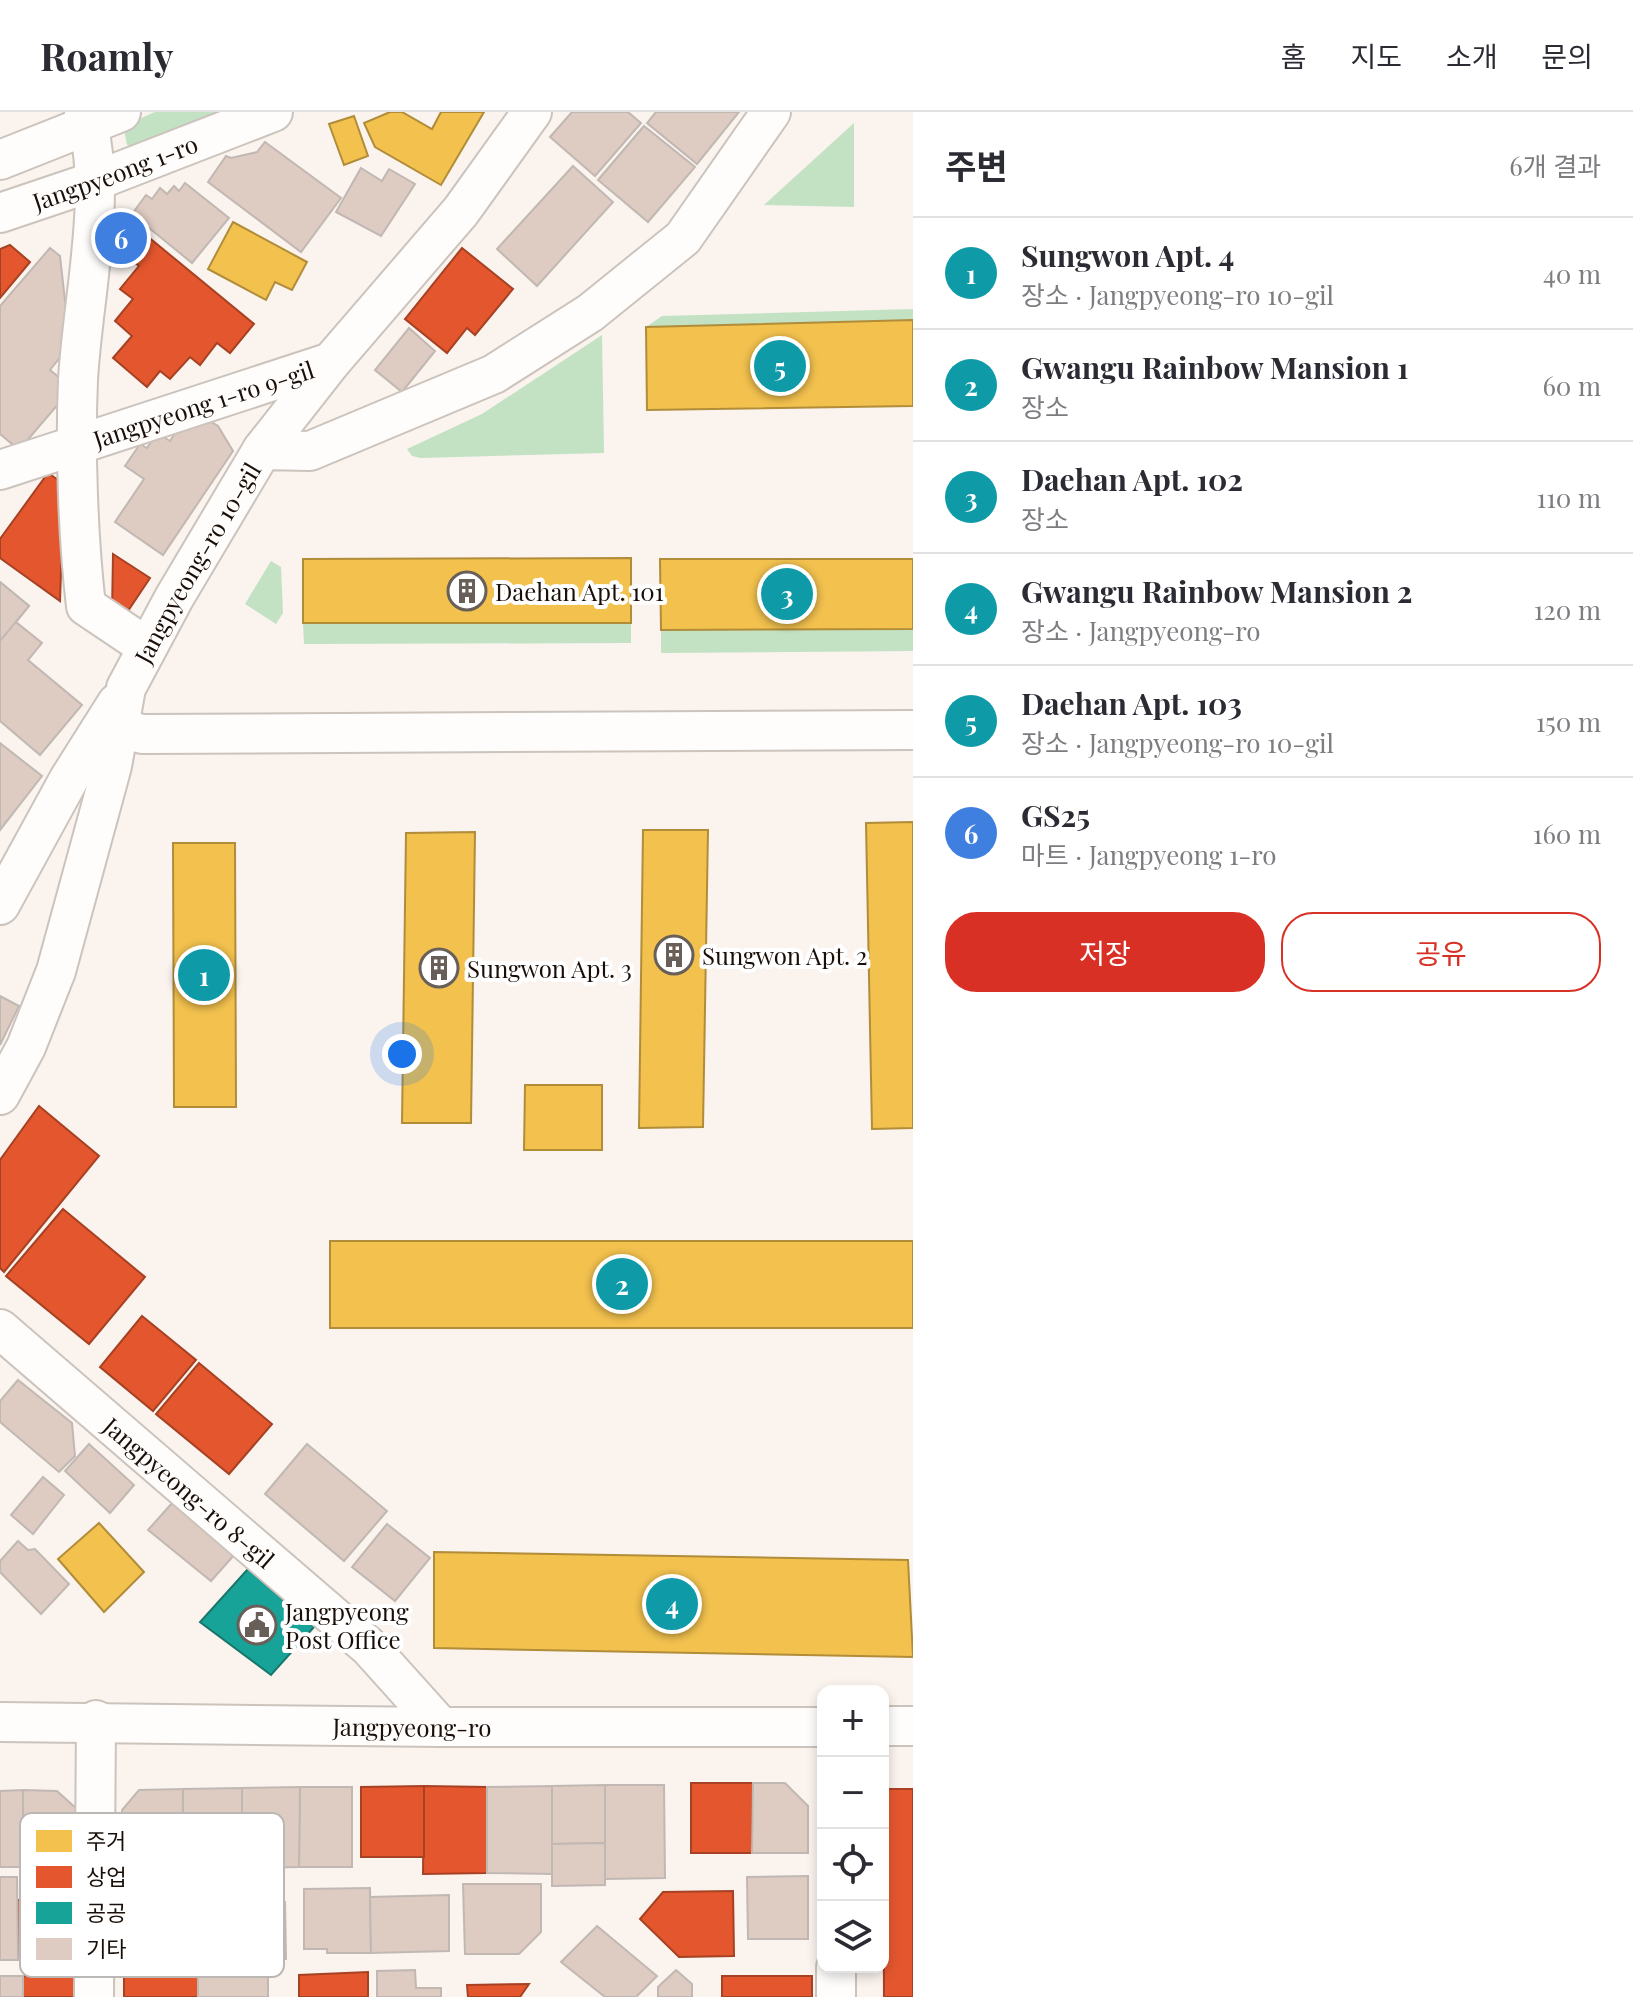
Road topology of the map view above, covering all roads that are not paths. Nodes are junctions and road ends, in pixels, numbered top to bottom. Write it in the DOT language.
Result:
graph roads {
  1 [pos="273,112"];
  2 [pos="532,112"];
  3 [pos="771,112"];
  4 [pos="98,117"];
  5 [pos="0,160"];
  6 [pos="95,181"];
  7 [pos="0,213"];
  8 [pos="331,362"];
  9 [pos="79,443"];
  10 [pos="262,450"];
  11 [pos="0,470"];
  12 [pos="147,647"];
  13 [pos="126,688"];
  14 [pos="120,728"];
  15 [pos="913,730"];
  16 [pos="0,905"];
  17 [pos="0,1095"];
  18 [pos="4,1343"];
  19 [pos="96,1720"];
  20 [pos="0,1722"];
  21 [pos="889,1726"];
  22 [pos="913,1726"];
  23 [pos="441,1727"];
  24 [pos="817,1727"];
  25 [pos="95,1813"];
  26 [pos="836,1973"];
  27 [pos="94,1977"];
  28 [pos="94,1997"];
  29 [pos="836,1997"];
  1 -- 6 [label="street, Jangpyeong 1-ro"];
  2 -- 8 [label="street, Jangpyeong 1-ro 9-gil"];
  3 -- 10 [label="street, Jangpyeong-ro 10-gil"];
  4 -- 5 [label="street, Jangpyeong 1-ro"];
  4 -- 6 [label="street"];
  6 -- 7 [label="street, Jangpyeong 1-ro"];
  6 -- 9 [label="street"];
  8 -- 9 [label="street, Jangpyeong 1-ro 9-gil"];
  8 -- 10 [label="street"];
  9 -- 11 [label="street, Jangpyeong 1-ro 9-gil"];
  9 -- 12 [label="street"];
  10 -- 12 [label="street, Jangpyeong-ro 10-gil"];
  12 -- 13 [label="street, Jangpyeong-ro 10-gil"];
  13 -- 14 [label="street, Jangpyeong-ro 10-gil"];
  13 -- 16 [label="street"];
  14 -- 15 [label="street"];
  14 -- 17 [label="street, Jangpyeong-ro 10-gil"];
  18 -- 23 [label="street, Jangpyeong-ro 8-gil"];
  19 -- 20 [label="street, Jangpyeong-ro"];
  19 -- 23 [label="street, Jangpyeong-ro"];
  19 -- 25 [label="street"];
  21 -- 22 [label="street"];
  23 -- 24 [label="street, Jangpyeong-ro"];
  26 -- 29 [label="street"];
  27 -- 28 [label="street"];
}
